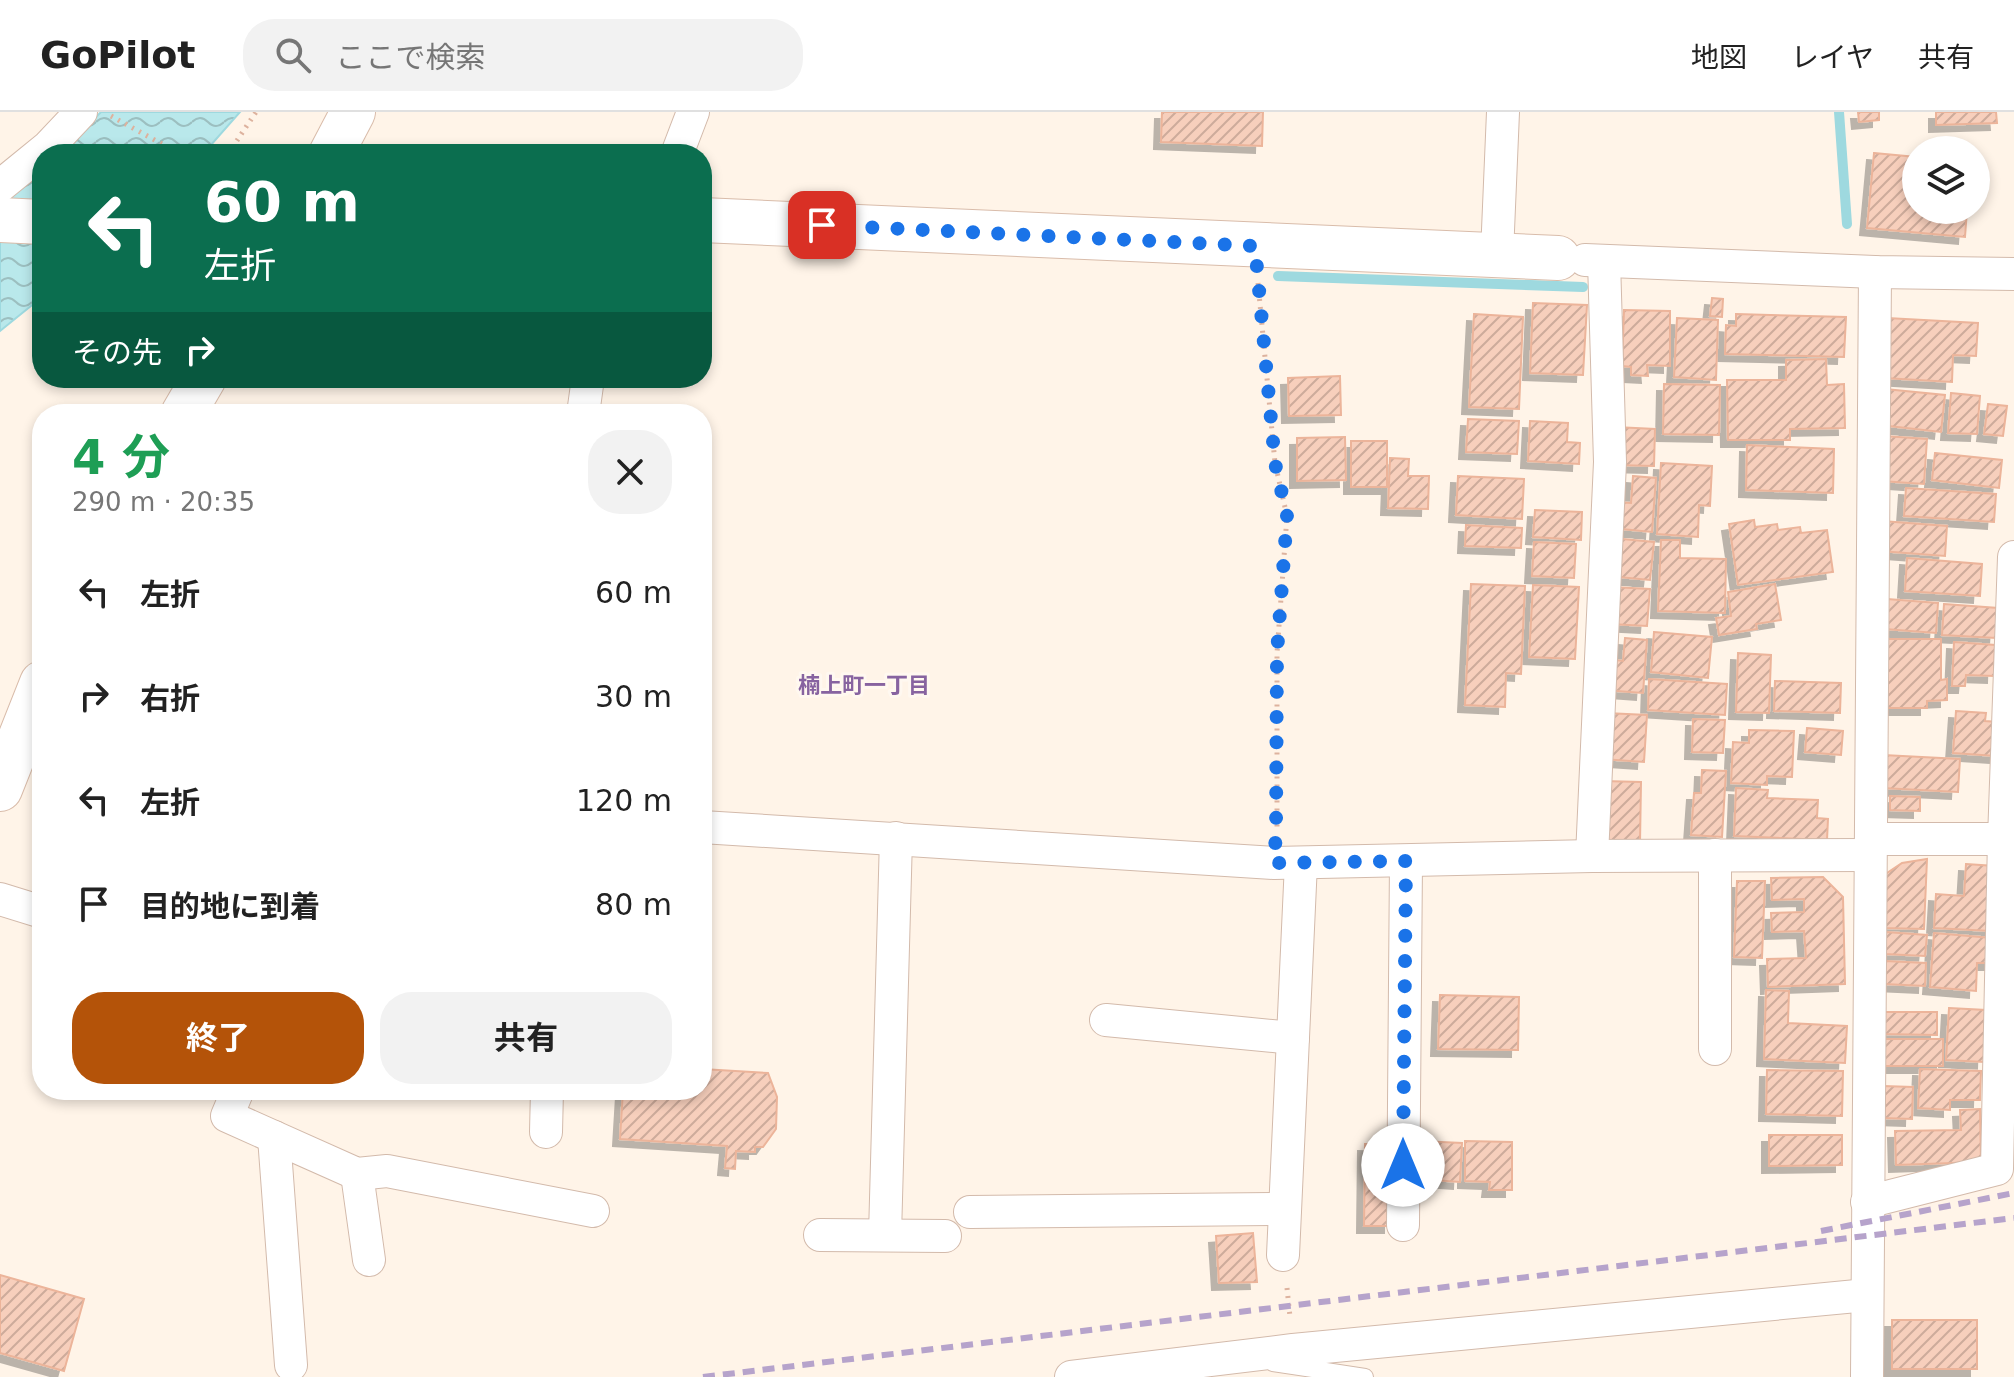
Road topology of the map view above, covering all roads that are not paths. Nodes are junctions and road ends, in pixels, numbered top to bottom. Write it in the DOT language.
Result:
graph roads {
  1 [pos="81,112"];
  2 [pos="353,112"];
  3 [pos="693,112"];
  4 [pos="1503,112"];
  5 [pos="51,144"];
  6 [pos="336,144"];
  7 [pos="681,144"];
  8 [pos="32,160"];
  9 [pos="0,186"];
  10 [pos="0,220"];
  11 [pos="712,220"];
  12 [pos="32,222"];
  13 [pos="1497,254"];
  14 [pos="1558,258"];
  15 [pos="1604,261"];
  16 [pos="1875,272"];
  17 [pos="2014,274"];
  18 [pos="2014,557"];
  19 [pos="32,708"];
  20 [pos="0,789"];
  21 [pos="712,828"];
  22 [pos="896,838"];
  23 [pos="2009,839"];
  24 [pos="1870,847"];
  25 [pos="1715,855"];
  26 [pos="1592,856"];
  27 [pos="1406,861"];
  28 [pos="1287,863"];
  29 [pos="0,899"];
  30 [pos="32,909"];
  31 [pos="1106,1020"];
  32 [pos="1293,1038"];
  33 [pos="1715,1049"];
  34 [pos="234,1100"];
  35 [pos="547,1100"];
  36 [pos="546,1132"];
  37 [pos="274,1137"];
  38 [pos="357,1174"];
  39 [pos="1867,1202"];
  40 [pos="1285,1209"];
  41 [pos="593,1211"];
  42 [pos="970,1212"];
  43 [pos="1403,1225"];
  44 [pos="820,1235"];
  45 [pos="885,1235"];
  46 [pos="945,1236"];
  47 [pos="1283,1255"];
  48 [pos="369,1260"];
  49 [pos="1867,1295"];
  50 [pos="1236,1357"];
  51 [pos="291,1365"];
  52 [pos="1071,1377"];
  53 [pos="1365,1377"];
  54 [pos="1867,1377"];
  1 -- 5 [label="street"];
  2 -- 6 [label="street"];
  3 -- 7 [label="street"];
  4 -- 13 [label="street"];
  8 -- 9 [label="street"];
  10 -- 12 [label="street"];
  11 -- 13 [label="street"];
  13 -- 14 [label="street"];
  14 -- 15 [label="street"];
  15 -- 16 [label="street"];
  15 -- 26 [label="street"];
  16 -- 17 [label="street"];
  16 -- 24 [label="street"];
  18 -- 23 [label="street"];
  19 -- 20 [label="street"];
  21 -- 22 [label="street"];
  22 -- 28 [label="street"];
  22 -- 45 [label="street"];
  23 -- 24 [label="street"];
  23 -- 39 [label="street"];
  24 -- 25 [label="street"];
  24 -- 39 [label="street"];
  25 -- 26 [label="street"];
  25 -- 33 [label="street"];
  26 -- 27 [label="street"];
  27 -- 28 [label="street"];
  27 -- 43 [label="street"];
  28 -- 32 [label="street"];
  29 -- 30 [label="street"];
  31 -- 32 [label="street"];
  32 -- 40 [label="street"];
  34 -- 37 [label="street"];
  35 -- 36 [label="street"];
  37 -- 38 [label="street"];
  37 -- 51 [label="street"];
  38 -- 41 [label="street"];
  38 -- 48 [label="street"];
  39 -- 49 [label="street"];
  40 -- 42 [label="street"];
  40 -- 47 [label="street"];
  44 -- 45 [label="street"];
  45 -- 46 [label="street"];
  49 -- 50 [label="street"];
  49 -- 54 [label="street"];
  50 -- 52 [label="street"];
  50 -- 53 [label="lane"];
}
